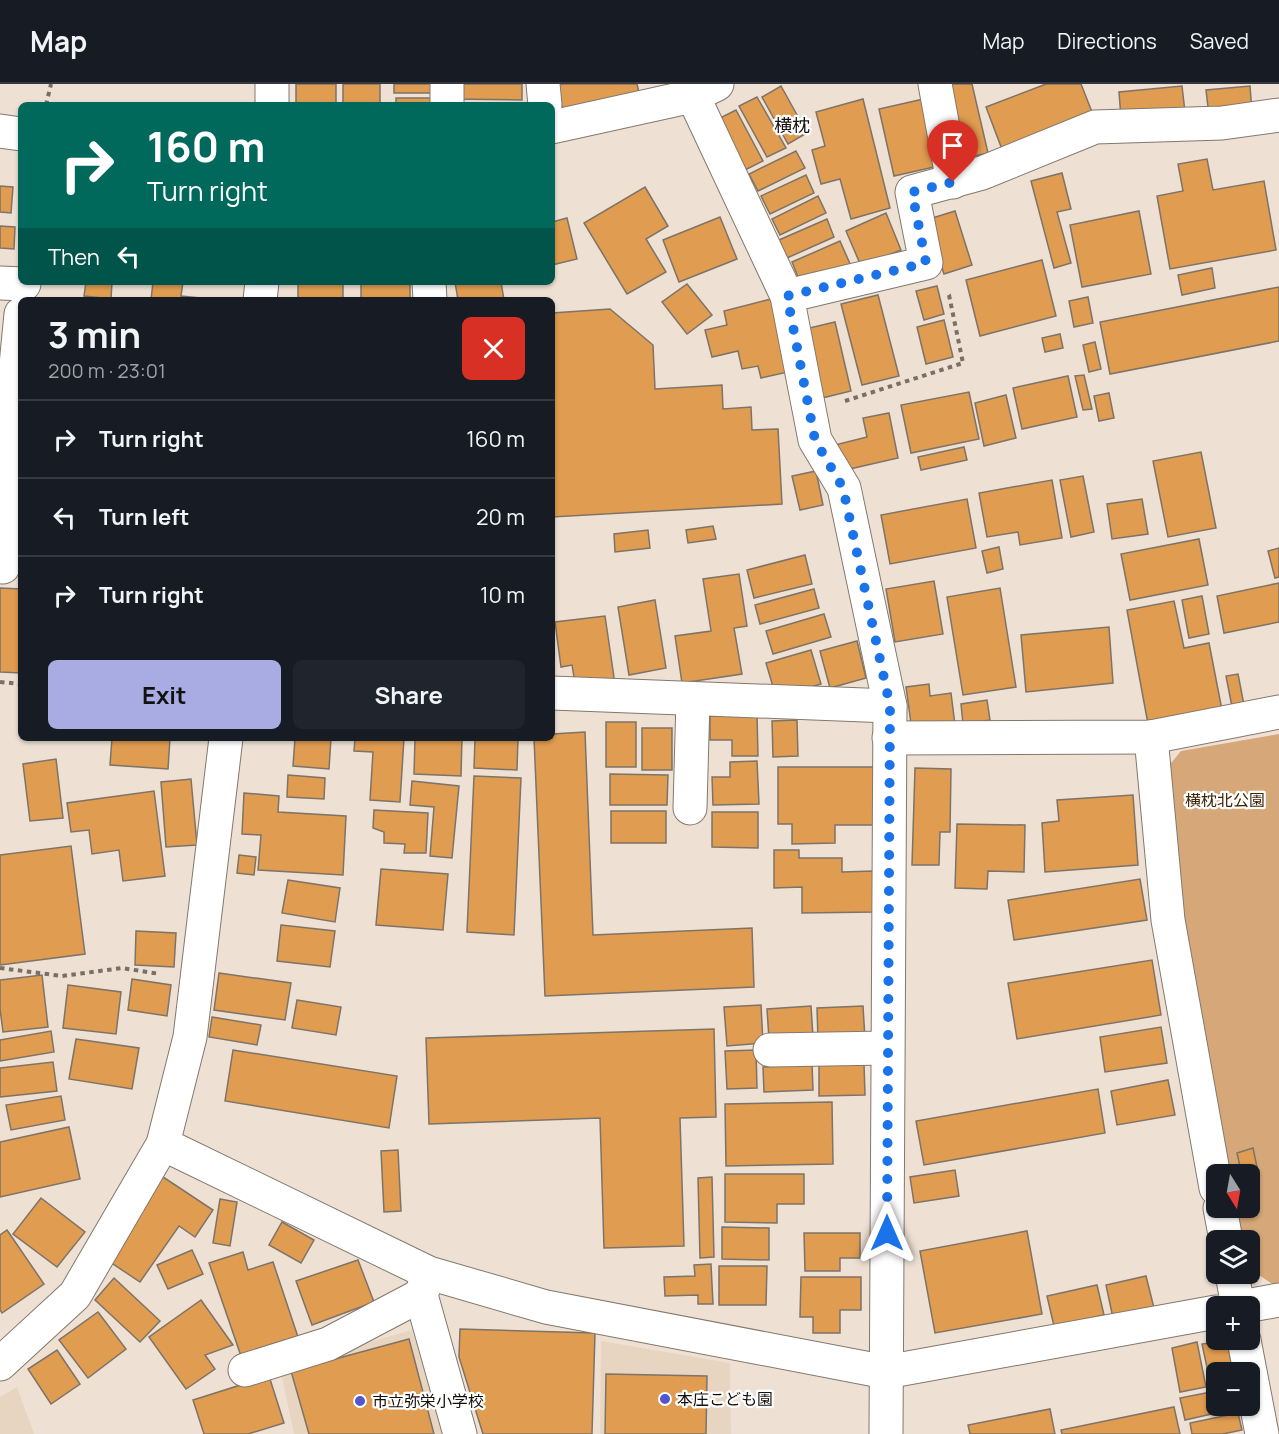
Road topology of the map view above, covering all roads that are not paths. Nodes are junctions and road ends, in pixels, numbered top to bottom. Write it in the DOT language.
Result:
graph roads {
  1 [pos="272,84"];
  2 [pos="543,84"];
  3 [pos="936,84"];
  4 [pos="700,88"];
  5 [pos="272,102"];
  6 [pos="545,102"];
  7 [pos="1279,115"];
  8 [pos="555,126"];
  9 [pos="0,131"];
  10 [pos="18,134"];
  11 [pos="953,182"];
  12 [pos="18,293"];
  13 [pos="787,296"];
  14 [pos="8,567"];
  15 [pos="555,693"];
  16 [pos="693,699"];
  17 [pos="890,706"];
  18 [pos="1279,712"];
  19 [pos="1151,737"];
  20 [pos="889,738"];
  21 [pos="226,741"];
  22 [pos="690,808"];
  23 [pos="887,1048"];
  24 [pos="770,1050"];
  25 [pos="163,1144"];
  26 [pos="1212,1164"];
  27 [pos="425,1284"];
  28 [pos="1279,1300"];
  29 [pos="1260,1303"];
  30 [pos="1206,1314"];
  31 [pos="1246,1350"];
  32 [pos="2,1358"];
  33 [pos="245,1370"];
  34 [pos="886,1372"];
  35 [pos="460,1434"];
  36 [pos="886,1434"];
  37 [pos="1262,1434"];
  1 -- 5 [label="street"];
  2 -- 6 [label="street"];
  3 -- 11 [label="street"];
  4 -- 8 [label="street"];
  4 -- 13 [label="street"];
  7 -- 11 [label="street"];
  9 -- 10 [label="street"];
  11 -- 13 [label="street"];
  12 -- 14 [label="street"];
  13 -- 17 [label="street"];
  15 -- 16 [label="street"];
  16 -- 17 [label="street"];
  16 -- 22 [label="street"];
  17 -- 20 [label="street"];
  18 -- 19 [label="street"];
  19 -- 20 [label="street"];
  19 -- 26 [label="street"];
  20 -- 23 [label="street"];
  21 -- 25 [label="street"];
  23 -- 24 [label="street"];
  23 -- 34 [label="street"];
  25 -- 27 [label="street"];
  25 -- 32 [label="street"];
  27 -- 33 [label="street"];
  27 -- 34 [label="street"];
  27 -- 35 [label="street"];
  28 -- 29 [label="street"];
  30 -- 34 [label="street"];
  31 -- 37 [label="street"];
  34 -- 36 [label="street"];
}
